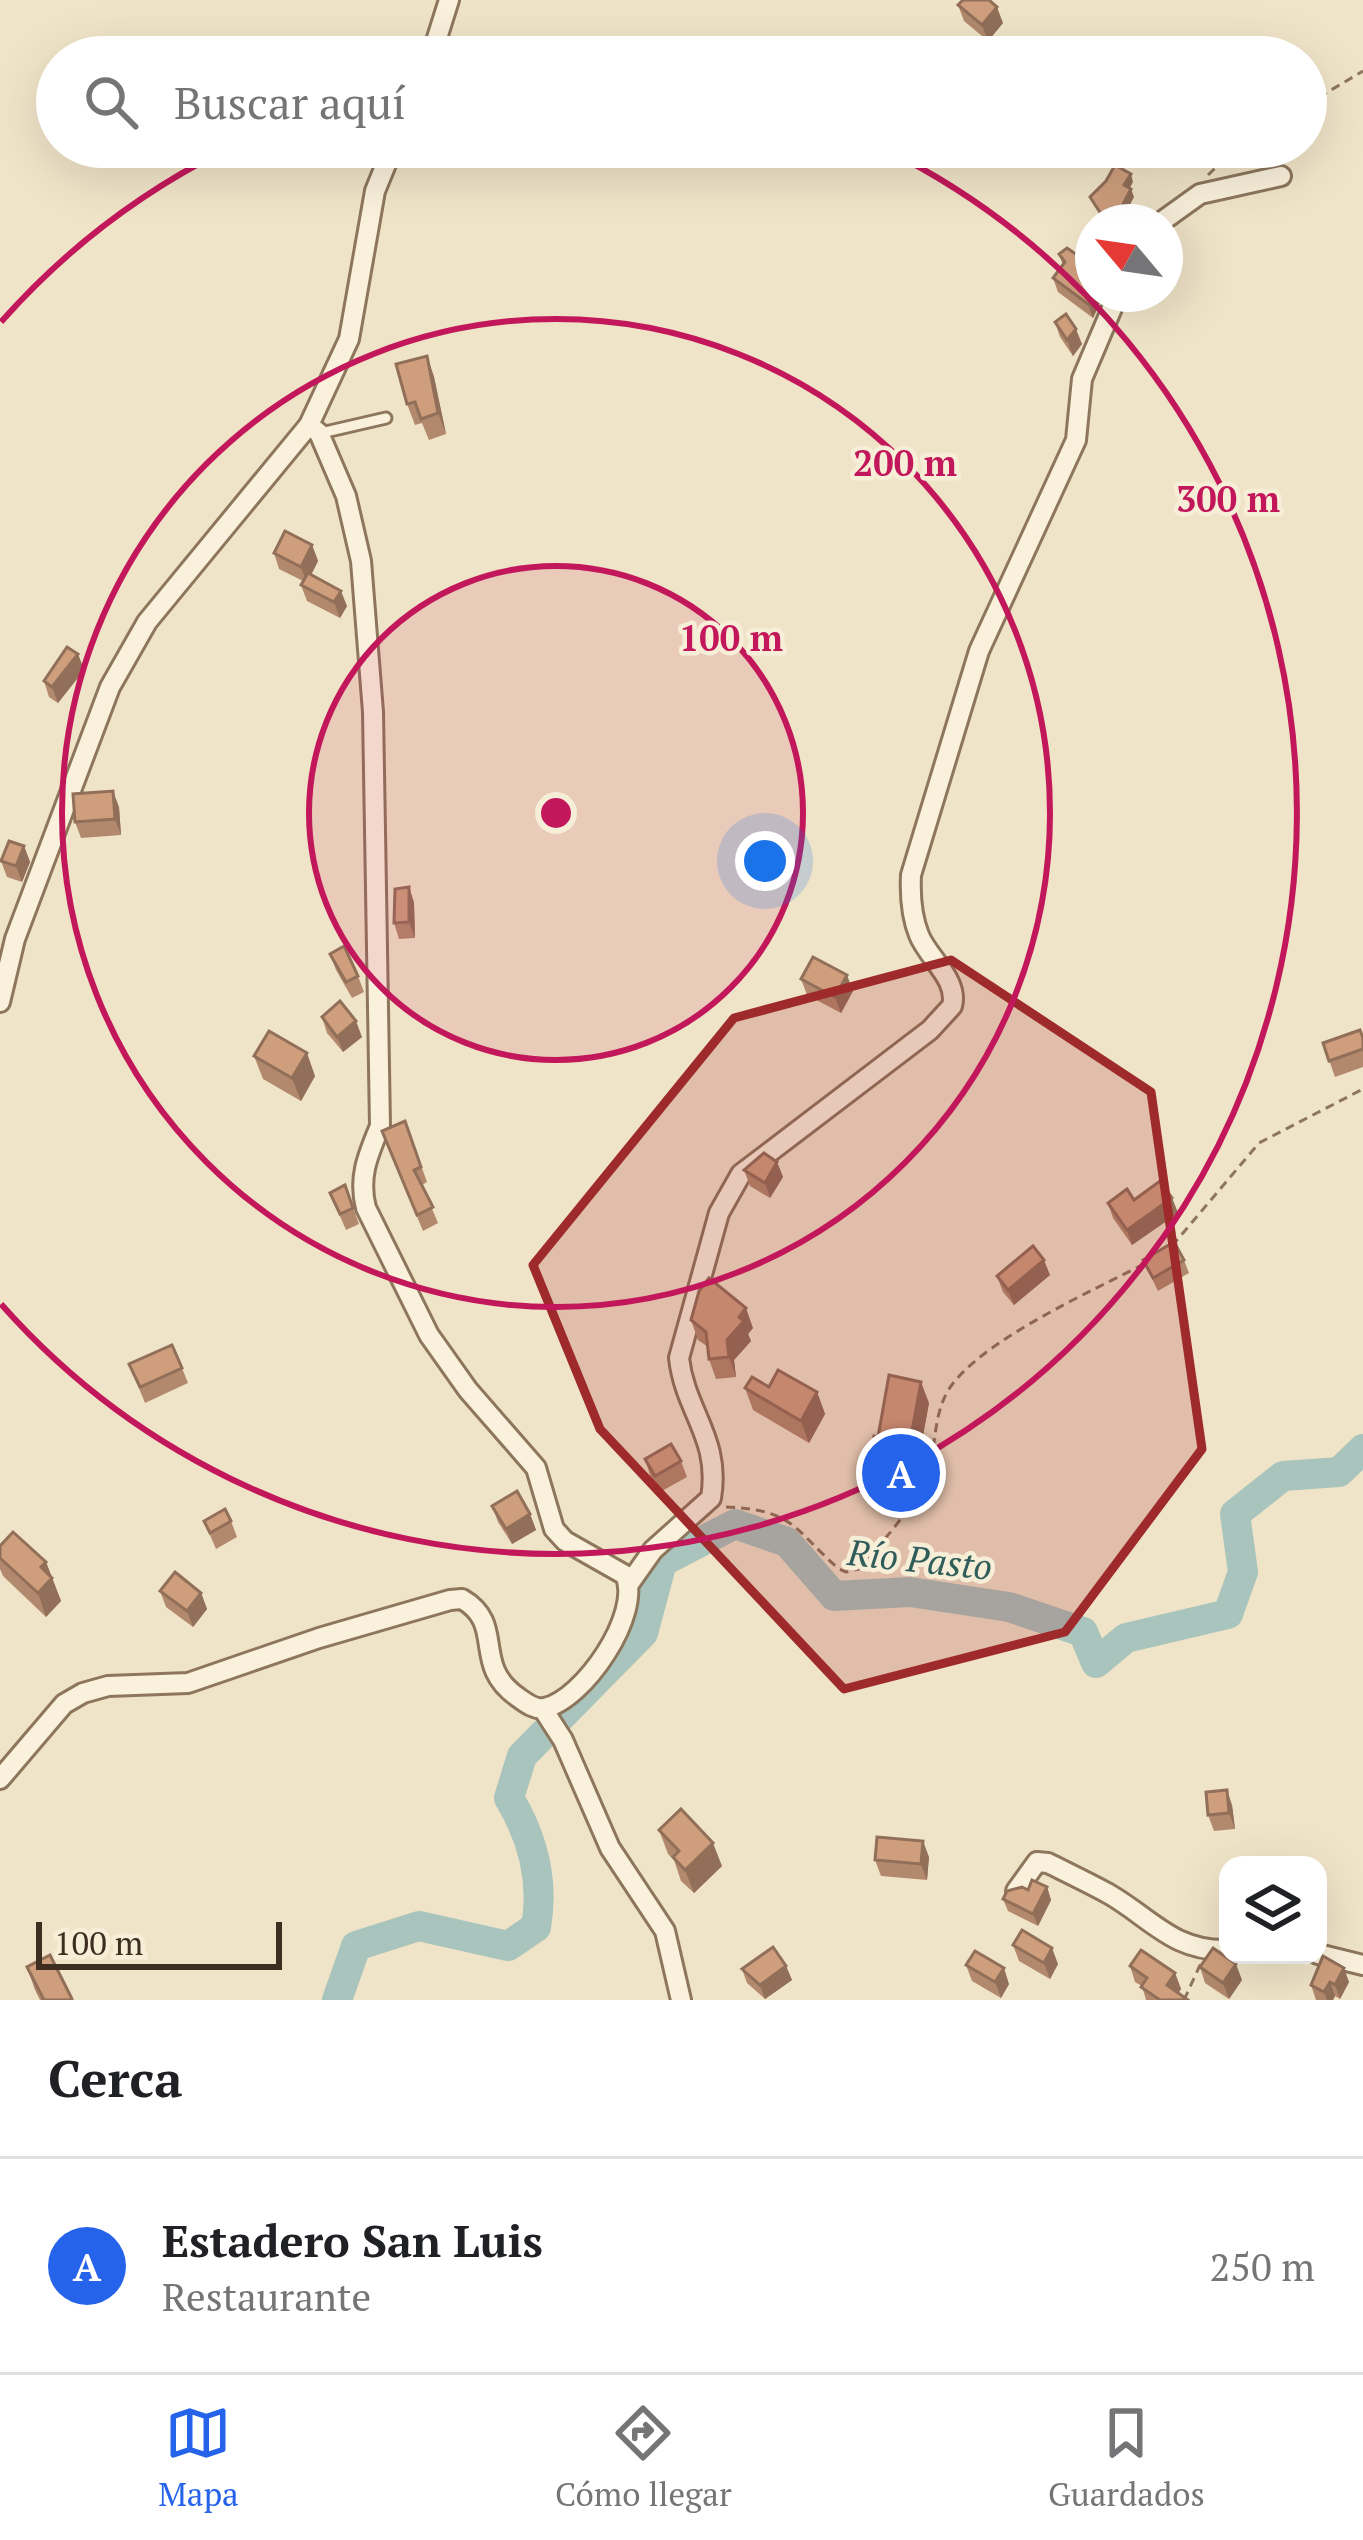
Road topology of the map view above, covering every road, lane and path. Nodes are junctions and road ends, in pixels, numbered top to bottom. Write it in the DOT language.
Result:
graph roads {
  1 [pos="449,0"];
  2 [pos="438,36"];
  3 [pos="1363,71"];
  4 [pos="1327,92"];
  5 [pos="384,168"];
  6 [pos="1281,176"];
  7 [pos="1183,206"];
  8 [pos="1109,312"];
  9 [pos="386,418"];
  10 [pos="314,429"];
  11 [pos="3,968"];
  12 [pos="0,1002"];
  13 [pos="1363,1089"];
  14 [pos="1164,1251"];
  15 [pos="1153,1259"];
  16 [pos="706,1506"];
  17 [pos="629,1584"];
  18 [pos="547,1714"];
  19 [pos="0,1780"];
  20 [pos="1016,1891"];
  21 [pos="1206,1950"];
  22 [pos="1219,1950"];
  23 [pos="1327,1956"];
  24 [pos="1363,1965"];
  25 [pos="681,2000"];
  26 [pos="1184,2000"];
  1 -- 2 [label="street"];
  3 -- 4 [label="path"];
  5 -- 10 [label="street"];
  6 -- 7 [label="street"];
  8 -- 16 [label="street"];
  9 -- 10 [label="lane"];
  10 -- 11 [label="street"];
  10 -- 17 [label="street"];
  11 -- 12 [label="street"];
  13 -- 14 [label="path"];
  15 -- 16 [label="path"];
  16 -- 17 [label="street"];
  17 -- 18 [label="street"];
  18 -- 19 [label="street"];
  18 -- 25 [label="street"];
  20 -- 21 [label="street"];
  21 -- 22 [label="street"];
  21 -- 26 [label="path"];
  23 -- 24 [label="street"];
}
